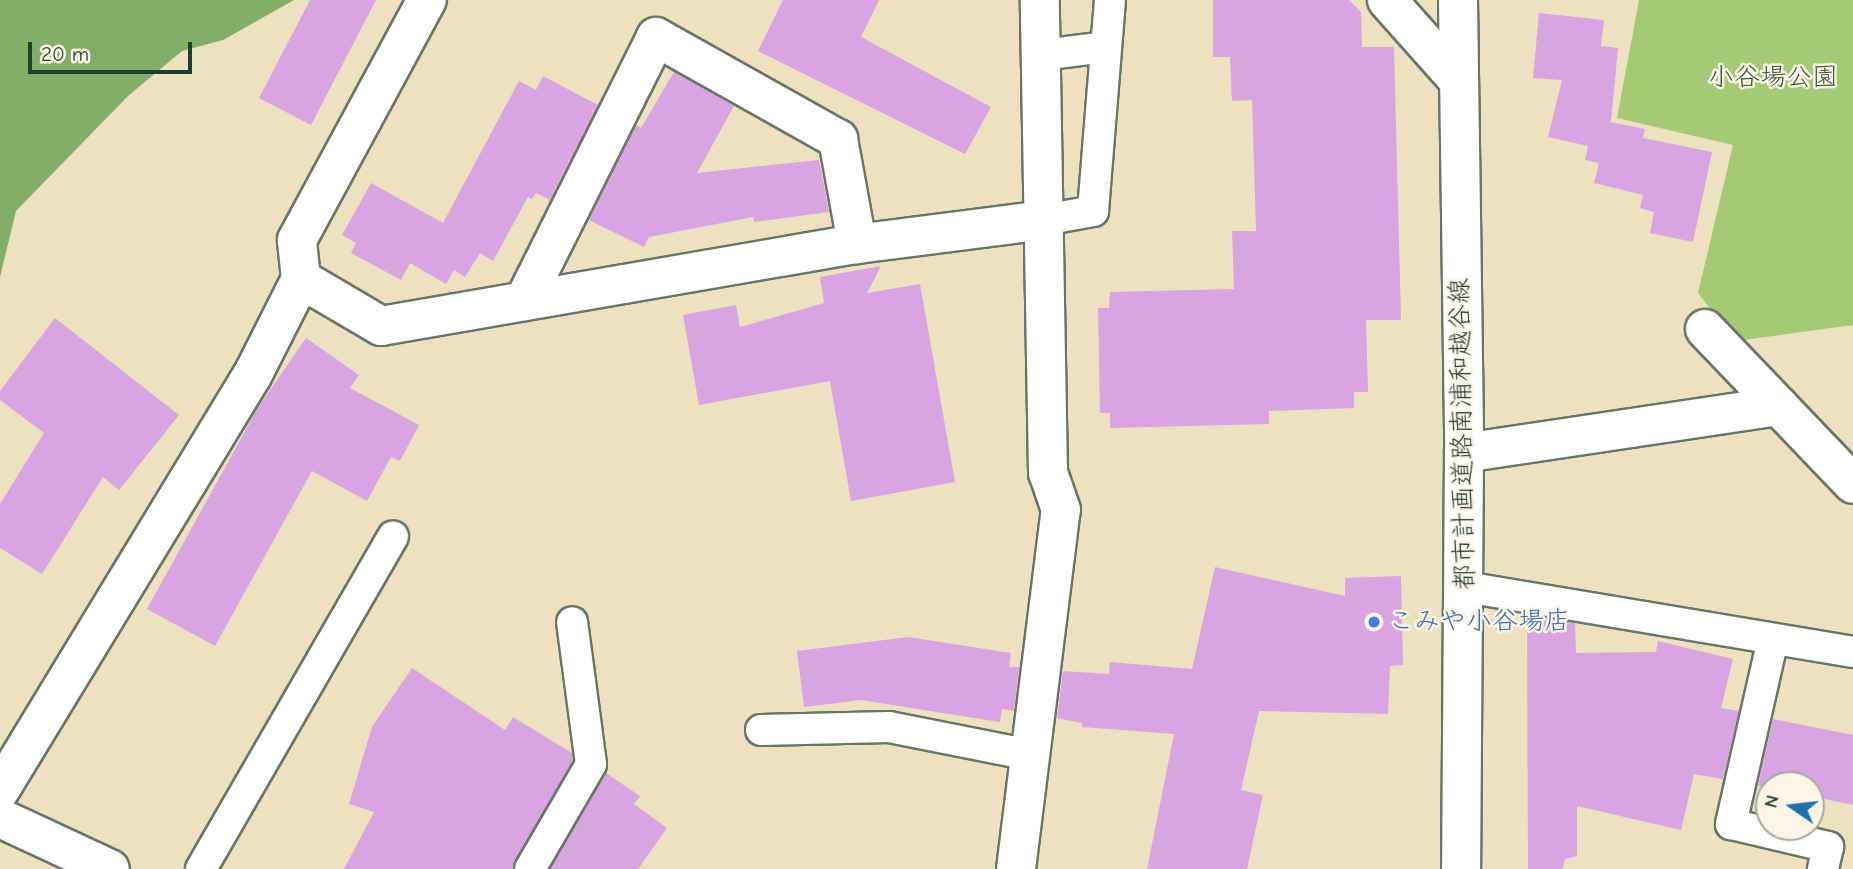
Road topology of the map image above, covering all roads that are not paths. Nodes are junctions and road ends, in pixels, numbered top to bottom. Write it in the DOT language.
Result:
graph roads {
  1 [pos="427,0"];
  2 [pos="1040,0"];
  3 [pos="1110,0"];
  4 [pos="1387,0"];
  5 [pos="1458,0"];
  6 [pos="1105,47"];
  7 [pos="1042,55"];
  8 [pos="1458,80"];
  9 [pos="1044,220"];
  10 [pos="857,244"];
  11 [pos="301,279"];
  12 [pos="524,301"];
  13 [pos="1705,330"];
  14 [pos="1779,406"];
  15 [pos="1464,453"];
  16 [pos="1853,484"];
  17 [pos="393,537"];
  18 [pos="1465,587"];
  19 [pos="572,622"];
  20 [pos="1773,639"];
  21 [pos="1853,652"];
  22 [pos="761,730"];
  23 [pos="1030,755"];
  24 [pos="0,790"];
  25 [pos="0,818"];
  26 [pos="110,869"];
  27 [pos="201,869"];
  28 [pos="530,869"];
  29 [pos="1016,869"];
  30 [pos="1461,869"];
  31 [pos="1823,869"];
  1 -- 11 [label="street"];
  2 -- 7 [label="street"];
  3 -- 6 [label="lane"];
  4 -- 8 [label="street"];
  5 -- 8 [label="street, 都市計画道路南浦和越谷線"];
  6 -- 7 [label="lane"];
  6 -- 9 [label="lane"];
  7 -- 9 [label="street"];
  8 -- 15 [label="street, 都市計画道路南浦和越谷線"];
  9 -- 10 [label="street"];
  9 -- 23 [label="street"];
  10 -- 12 [label="street"];
  10 -- 12 [label="street"];
  11 -- 12 [label="street"];
  11 -- 24 [label="street"];
  13 -- 14 [label="street"];
  14 -- 15 [label="street"];
  14 -- 16 [label="street"];
  15 -- 18 [label="street, 都市計画道路南浦和越谷線"];
  17 -- 27 [label="lane"];
  18 -- 20 [label="lane"];
  18 -- 30 [label="street, 都市計画道路南浦和越谷線"];
  19 -- 28 [label="lane"];
  20 -- 21 [label="lane"];
  20 -- 31 [label="lane"];
  22 -- 23 [label="lane"];
  23 -- 29 [label="street"];
  25 -- 26 [label="street"];
}
